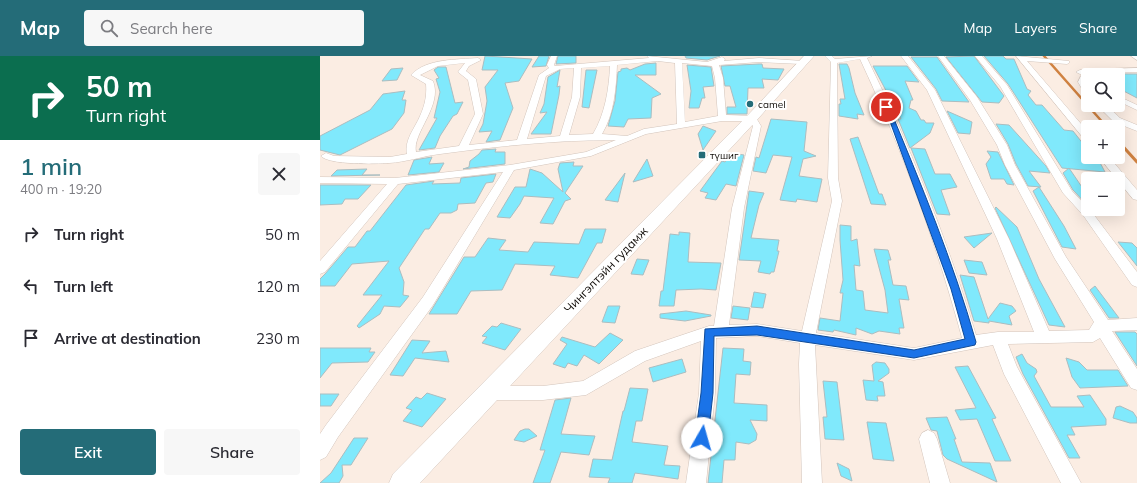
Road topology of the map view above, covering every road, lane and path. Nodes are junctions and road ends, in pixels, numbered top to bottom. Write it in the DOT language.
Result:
graph roads {
  1 [pos="486,56"];
  2 [pos="554,56"];
  3 [pos="650,56"];
  4 [pos="691,56"];
  5 [pos="727,56"];
  6 [pos="862,56"];
  7 [pos="869,56"];
  8 [pos="904,56"];
  9 [pos="941,56"];
  10 [pos="978,56"];
  11 [pos="1062,56"];
  12 [pos="1134,56"];
  13 [pos="1021,57"];
  14 [pos="761,58"];
  15 [pos="831,58"];
  16 [pos="1137,58"];
  17 [pos="658,59"];
  18 [pos="805,59"];
  19 [pos="478,60"];
  20 [pos="681,61"];
  21 [pos="1067,62"];
  22 [pos="614,63"];
  23 [pos="715,63"];
  24 [pos="578,65"];
  25 [pos="553,68"];
  26 [pos="1137,70"];
  27 [pos="1125,72"];
  28 [pos="1081,74"];
  29 [pos="1125,102"];
  30 [pos="1137,108"];
  31 [pos="1108,112"];
  32 [pos="722,118"];
  33 [pos="752,118"];
  34 [pos="681,125"];
  35 [pos="1137,128"];
  36 [pos="1081,130"];
  37 [pos="596,137"];
  38 [pos="629,137"];
  39 [pos="564,138"];
  40 [pos="521,142"];
  41 [pos="463,148"];
  42 [pos="412,155"];
  43 [pos="326,156"];
  44 [pos="1110,164"];
  45 [pos="510,168"];
  46 [pos="320,180"];
  47 [pos="395,181"];
  48 [pos="1137,197"];
  49 [pos="320,269"];
  50 [pos="1137,282"];
  51 [pos="1137,324"];
  52 [pos="1101,326"];
  53 [pos="715,332"];
  54 [pos="808,337"];
  55 [pos="1044,337"];
  56 [pos="998,338"];
  57 [pos="971,342"];
  58 [pos="1137,383"];
  59 [pos="489,393"];
  60 [pos="928,439"];
  61 [pos="320,451"];
  62 [pos="402,483"];
  63 [pos="696,483"];
  64 [pos="812,483"];
  65 [pos="940,483"];
  66 [pos="1070,483"];
  1 -- 19 [label="street"];
  2 -- 25 [label="street"];
  3 -- 17 [label="street"];
  4 -- 20 [label="street"];
  5 -- 23 [label="street"];
  6 -- 7 [label="street"];
  6 -- 15 [label="street"];
  6 -- 57 [label="street"];
  8 -- 55 [label="street"];
  9 -- 52 [label="street"];
  10 -- 50 [label="street"];
  11 -- 21 [label="street"];
  12 -- 16 [label="street"];
  13 -- 21 [label="street"];
  13 -- 36 [label="street"];
  14 -- 18 [label="street"];
  14 -- 23 [label="street"];
  15 -- 54 [label="street"];
  17 -- 20 [label="street"];
  17 -- 22 [label="street"];
  18 -- 33 [label="main road, Чингэлтэйн гудамж"];
  19 -- 41 [label="street"];
  19 -- 42 [label="street"];
  20 -- 23 [label="street"];
  20 -- 34 [label="street"];
  21 -- 28 [label="street"];
  22 -- 24 [label="street"];
  22 -- 37 [label="street"];
  23 -- 32 [label="street"];
  24 -- 25 [label="street"];
  24 -- 39 [label="street"];
  25 -- 40 [label="street"];
  26 -- 27 [label="street"];
  29 -- 30 [label="street"];
  31 -- 35 [label="street"];
  32 -- 33 [label="street"];
  32 -- 34 [label="street"];
  33 -- 53 [label="street"];
  33 -- 59 [label="main road, Чингэлтэйн гудамж"];
  34 -- 38 [label="street"];
  37 -- 38 [label="street"];
  37 -- 39 [label="street"];
  38 -- 45 [label="street"];
  39 -- 40 [label="street"];
  40 -- 41 [label="street"];
  41 -- 42 [label="street"];
  42 -- 43 [label="street"];
  44 -- 48 [label="street"];
  45 -- 47 [label="street"];
  45 -- 61 [label="street"];
  46 -- 47 [label="street"];
  47 -- 49 [label="street"];
  51 -- 52 [label="street"];
  52 -- 55 [label="street"];
  52 -- 58 [label="street"];
  53 -- 54 [label="street"];
  53 -- 59 [label="street"];
  53 -- 63 [label="street"];
  54 -- 57 [label="street"];
  54 -- 64 [label="street"];
  55 -- 56 [label="street"];
  56 -- 57 [label="street"];
  56 -- 66 [label="street"];
  59 -- 62 [label="main road, Чингэлтэйн гудамж"];
  60 -- 65 [label="street"];
}
